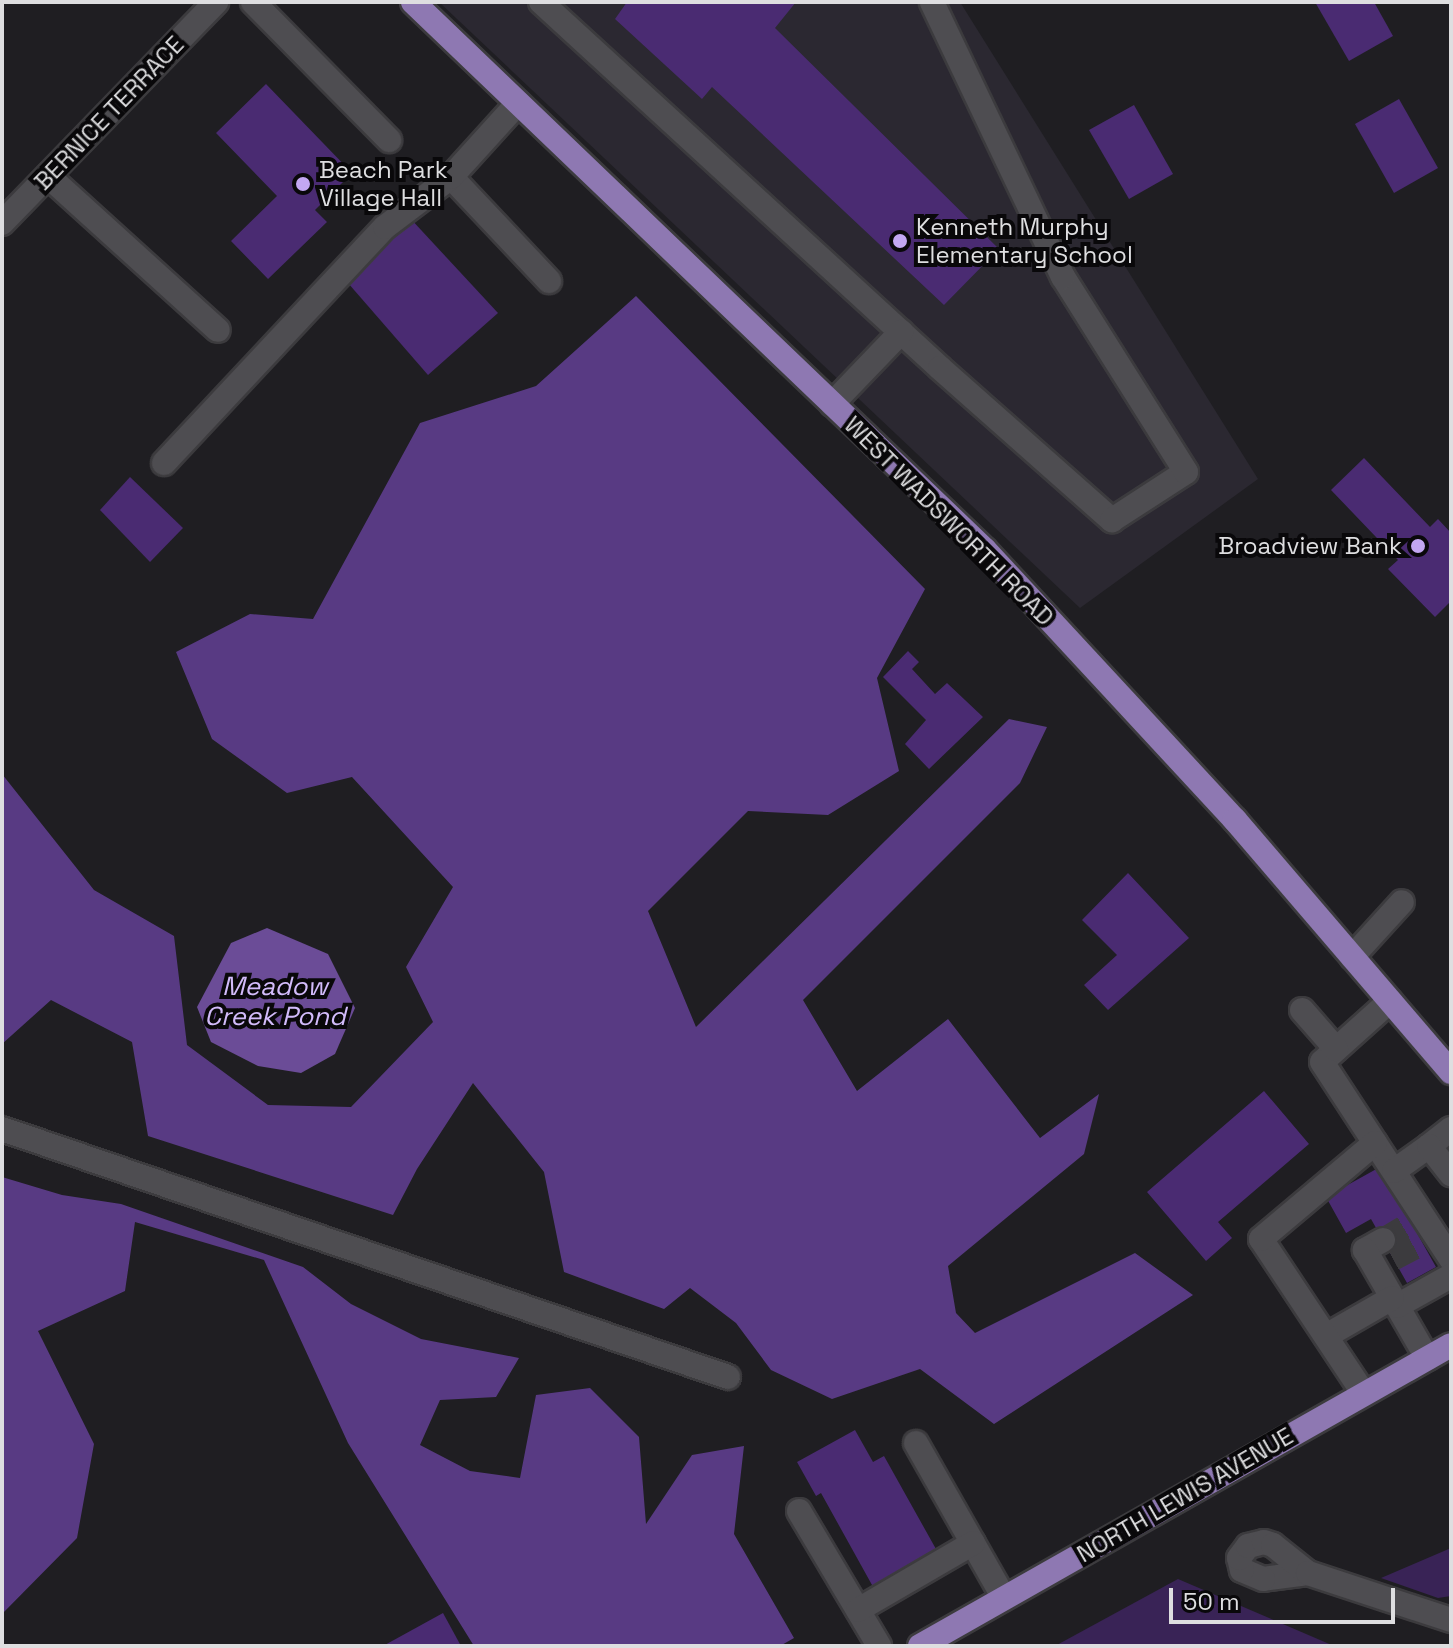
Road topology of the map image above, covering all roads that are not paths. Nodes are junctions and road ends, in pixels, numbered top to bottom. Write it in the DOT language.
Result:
graph roads {
  1 [pos="216,2"];
  2 [pos="253,2"];
  3 [pos="413,2"];
  4 [pos="541,2"];
  5 [pos="932,2"];
  6 [pos="518,103"];
  7 [pos="389,140"];
  8 [pos="48,176"];
  9 [pos="451,177"];
  10 [pos="2,223"];
  11 [pos="549,281"];
  12 [pos="218,330"];
  13 [pos="901,332"];
  14 [pos="832,404"];
  15 [pos="164,463"];
  16 [pos="1402,902"];
  17 [pos="1352,957"];
  18 [pos="1390,1001"];
  19 [pos="1302,1010"];
  20 [pos="1336,1049"];
  21 [pos="1451,1072"];
  22 [pos="2,1129"];
  23 [pos="1451,1129"];
  24 [pos="1375,1143"];
  25 [pos="1429,1146"];
  26 [pos="1394,1171"];
  27 [pos="1451,1174"];
  28 [pos="1429,1229"];
  29 [pos="1384,1256"];
  30 [pos="1451,1259"];
  31 [pos="1451,1276"];
  32 [pos="1395,1302"];
  33 [pos="1326,1336"];
  34 [pos="1451,1345"];
  35 [pos="1427,1358"];
  36 [pos="728,1377"];
  37 [pos="1364,1394"];
  38 [pos="916,1443"];
  39 [pos="799,1511"];
  40 [pos="973,1543"];
  41 [pos="1308,1573"];
  42 [pos="1004,1598"];
  43 [pos="858,1610"];
  44 [pos="1451,1620"];
  45 [pos="879,1646"];
  46 [pos="920,1646"];
  1 -- 8 [label="street, BERNICE TERRACE"];
  2 -- 7 [label="street"];
  3 -- 6 [label="main road, WEST WADSWORTH ROAD"];
  4 -- 13 [label="street"];
  5 -- 13 [label="street"];
  6 -- 9 [label="street"];
  6 -- 14 [label="main road, WEST WADSWORTH ROAD"];
  8 -- 10 [label="street, BERNICE TERRACE"];
  8 -- 12 [label="street"];
  9 -- 11 [label="street"];
  9 -- 15 [label="street"];
  13 -- 14 [label="street"];
  14 -- 17 [label="main road, WEST WADSWORTH ROAD"];
  16 -- 17 [label="street"];
  17 -- 18 [label="main road, WEST WADSWORTH ROAD"];
  18 -- 20 [label="street"];
  18 -- 21 [label="main road, WEST WADSWORTH ROAD"];
  19 -- 20 [label="street"];
  20 -- 24 [label="street"];
  22 -- 36 [label="street"];
  23 -- 25 [label="street"];
  24 -- 26 [label="street"];
  24 -- 33 [label="street"];
  25 -- 26 [label="street"];
  25 -- 27 [label="street"];
  26 -- 28 [label="street"];
  28 -- 30 [label="street"];
  29 -- 32 [label="street"];
  31 -- 32 [label="street"];
  32 -- 33 [label="street"];
  32 -- 35 [label="street"];
  33 -- 37 [label="street"];
  34 -- 35 [label="main road, NORTH LEWIS AVENUE"];
  35 -- 37 [label="main road, NORTH LEWIS AVENUE"];
  37 -- 42 [label="main road, NORTH LEWIS AVENUE"];
  38 -- 40 [label="street"];
  39 -- 43 [label="street"];
  40 -- 42 [label="street"];
  40 -- 43 [label="street"];
  41 -- 44 [label="street"];
  42 -- 46 [label="main road, NORTH LEWIS AVENUE"];
  43 -- 45 [label="street"];
}
